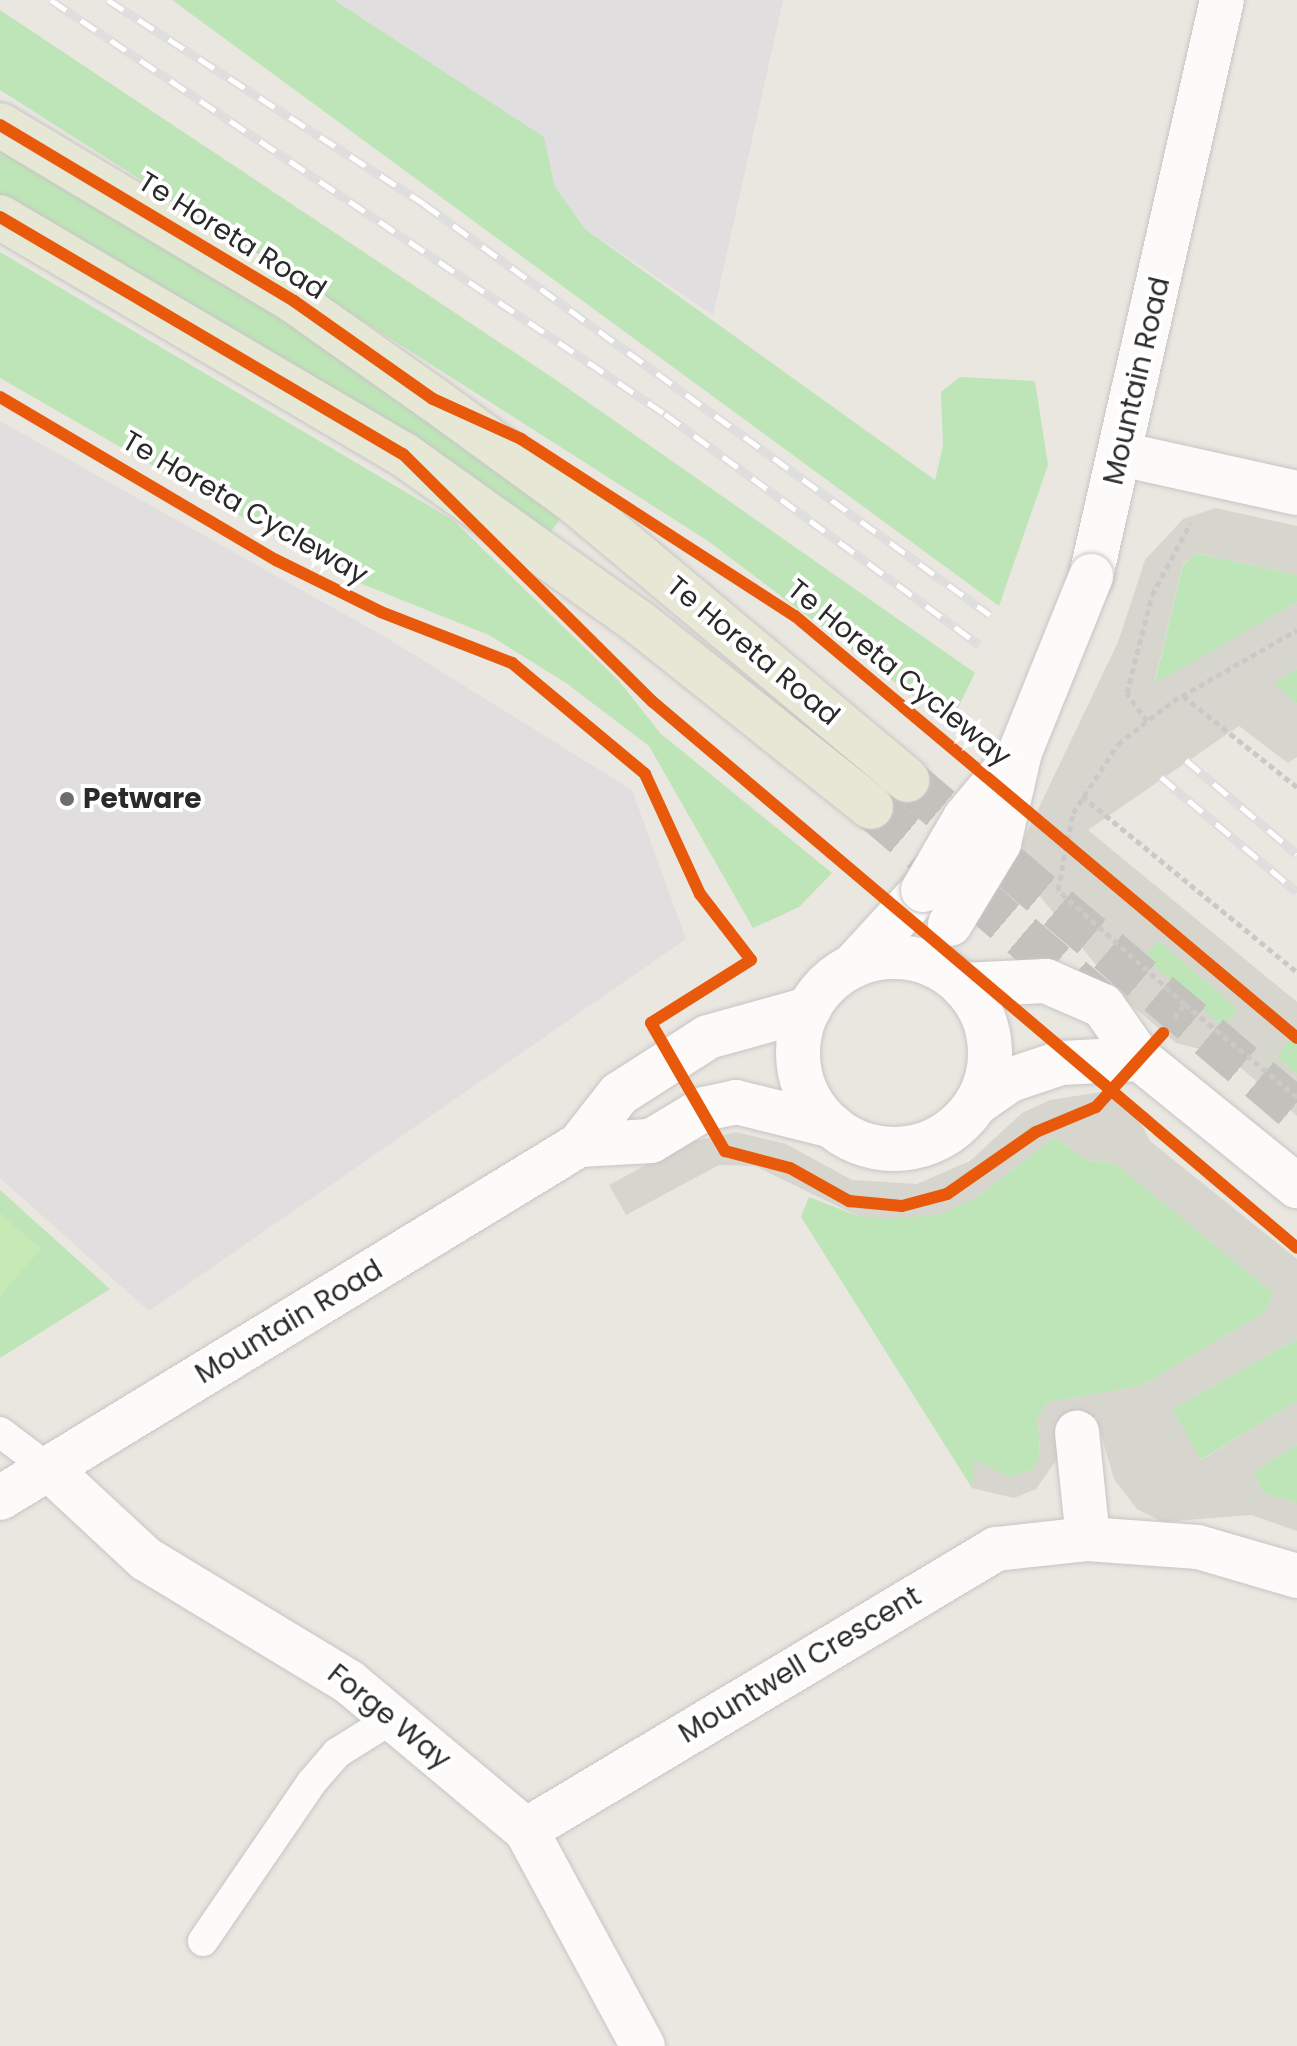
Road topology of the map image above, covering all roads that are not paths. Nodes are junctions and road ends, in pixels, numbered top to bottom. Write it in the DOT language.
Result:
graph roads {
  1 [pos="1222,0"];
  2 [pos="0,125"];
  3 [pos="0,217"];
  4 [pos="1121,454"];
  5 [pos="1297,493"];
  6 [pos="1020,752"];
  7 [pos="907,780"];
  8 [pos="871,807"];
  9 [pos="853,966"];
  10 [pos="959,982"];
  11 [pos="809,1009"];
  12 [pos="1151,1046"];
  13 [pos="977,1103"];
  14 [pos="832,1126"];
  15 [pos="579,1145"];
  16 [pos="1297,1186"];
  17 [pos="0,1432"];
  18 [pos="1077,1433"];
  19 [pos="49,1469"];
  20 [pos="0,1498"];
  21 [pos="1088,1539"];
  22 [pos="1297,1576"];
  23 [pos="393,1718"];
  24 [pos="526,1830"];
  25 [pos="203,1941"];
  26 [pos="643,2046"];
  1 -- 4 [label="street, Mountain Road"];
  2 -- 7 [label="main road, Te Horeta Road"];
  3 -- 8 [label="main road, Te Horeta Road"];
  4 -- 5 [label="street"];
  4 -- 6 [label="street, Mountain Road, bridge"];
  6 -- 9 [label="street, Mountain Road, bridge"];
  6 -- 10 [label="street, Mountain Road, bridge"];
  9 -- 10 [label="street"];
  9 -- 11 [label="street"];
  10 -- 12 [label="street"];
  10 -- 13 [label="street"];
  11 -- 14 [label="street"];
  11 -- 15 [label="street, Mountain Road"];
  12 -- 13 [label="street"];
  12 -- 16 [label="street"];
  13 -- 14 [label="street"];
  14 -- 15 [label="street, Mountain Road"];
  15 -- 19 [label="street, Mountain Road"];
  17 -- 19 [label="lane"];
  18 -- 21 [label="street"];
  19 -- 20 [label="street, Mountain Road"];
  19 -- 23 [label="street, Forge Way"];
  21 -- 22 [label="street, Mountwell Crescent"];
  21 -- 24 [label="street, Mountwell Crescent"];
  23 -- 24 [label="street, Forge Way"];
  23 -- 25 [label="lane"];
  24 -- 26 [label="street, Forge Way"];
}
